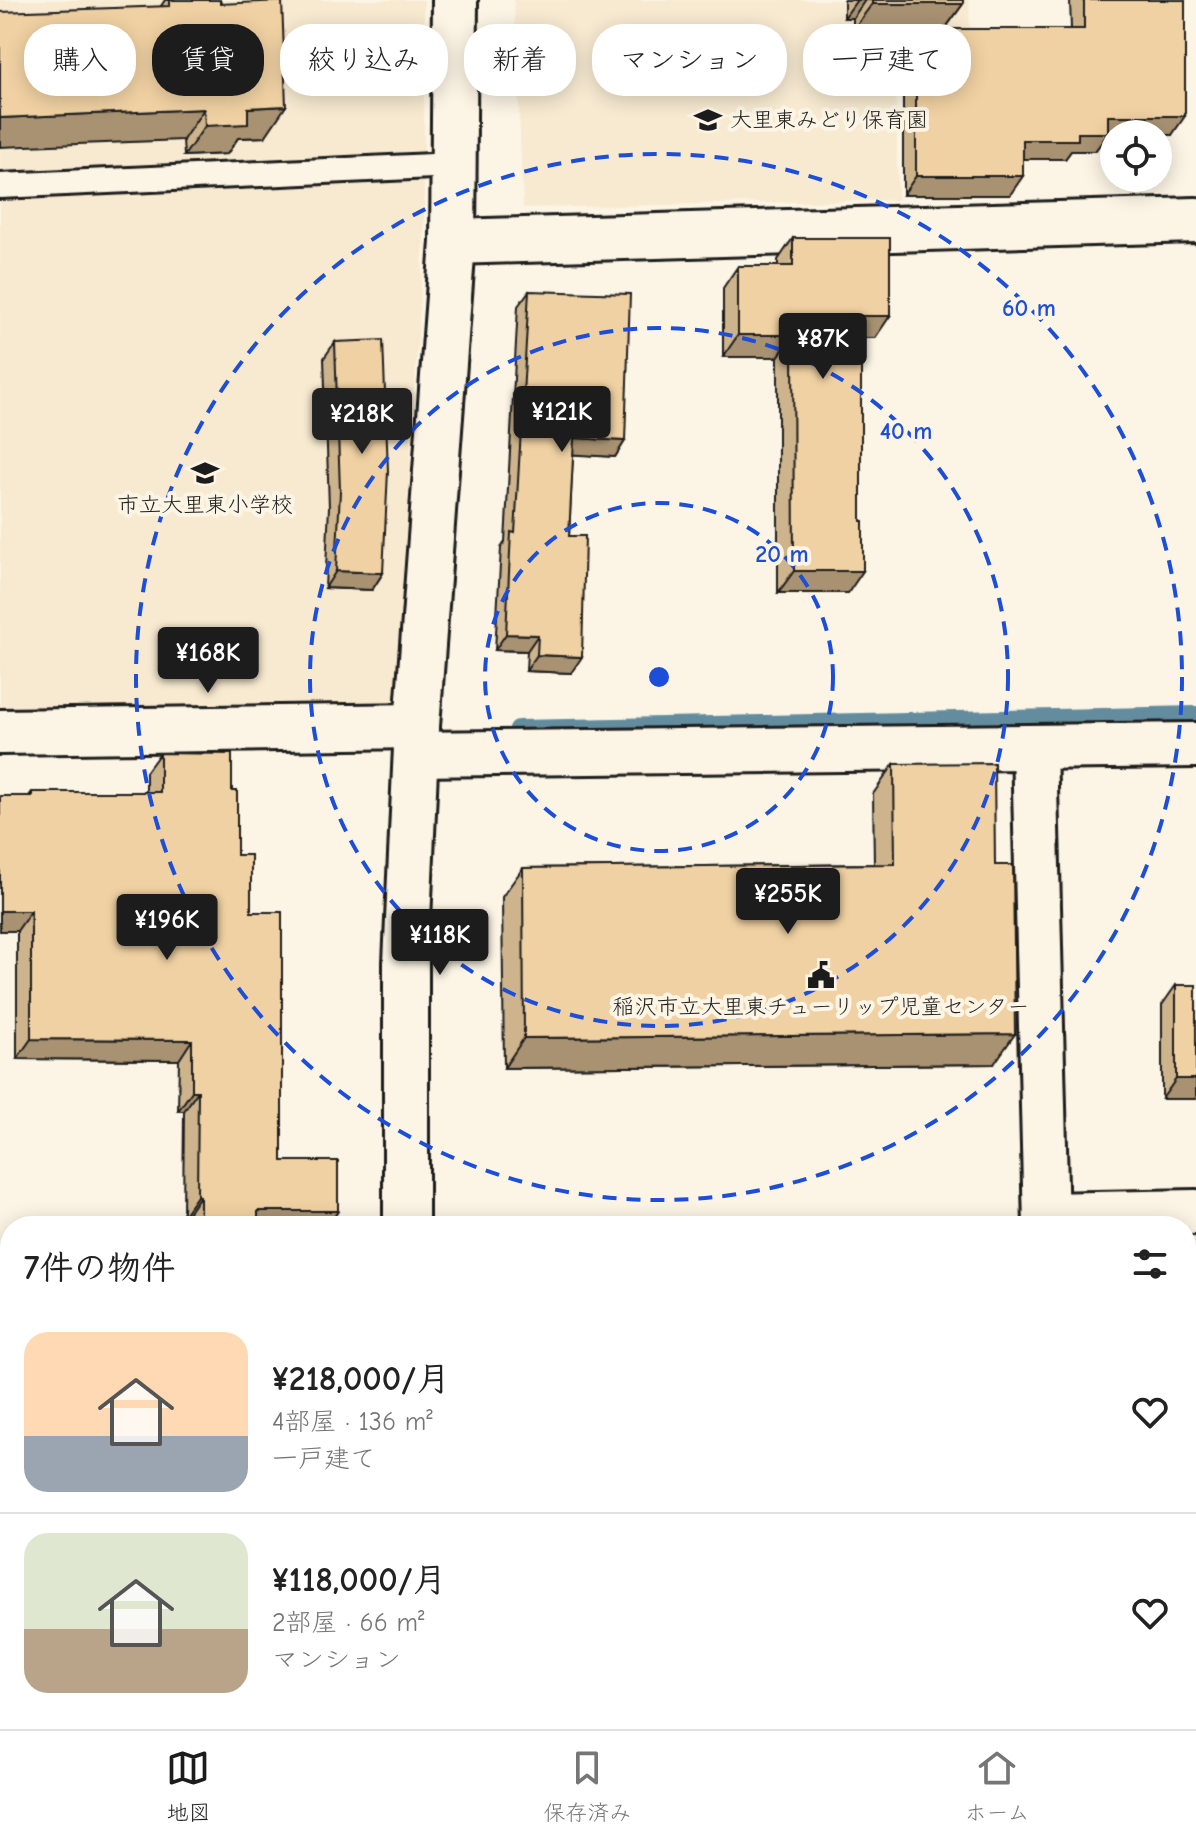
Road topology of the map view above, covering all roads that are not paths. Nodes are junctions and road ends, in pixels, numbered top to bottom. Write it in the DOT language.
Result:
graph roads {
  1 [pos="455,0"];
  2 [pos="454,165"];
  3 [pos="0,186"];
  4 [pos="1196,220"];
  5 [pos="453,242"];
  6 [pos="0,732"];
  7 [pos="416,740"];
  8 [pos="1196,745"];
  9 [pos="1034,747"];
  10 [pos="1196,1212"];
  11 [pos="406,1216"];
  12 [pos="1046,1216"];
  13 [pos="1121,1216"];
  1 -- 2 [label="street"];
  2 -- 3 [label="lane"];
  2 -- 5 [label="street"];
  4 -- 5 [label="street"];
  5 -- 7 [label="street"];
  6 -- 7 [label="street"];
  7 -- 9 [label="street"];
  7 -- 11 [label="street"];
  8 -- 9 [label="street"];
  9 -- 12 [label="street"];
  10 -- 13 [label="street"];
}
